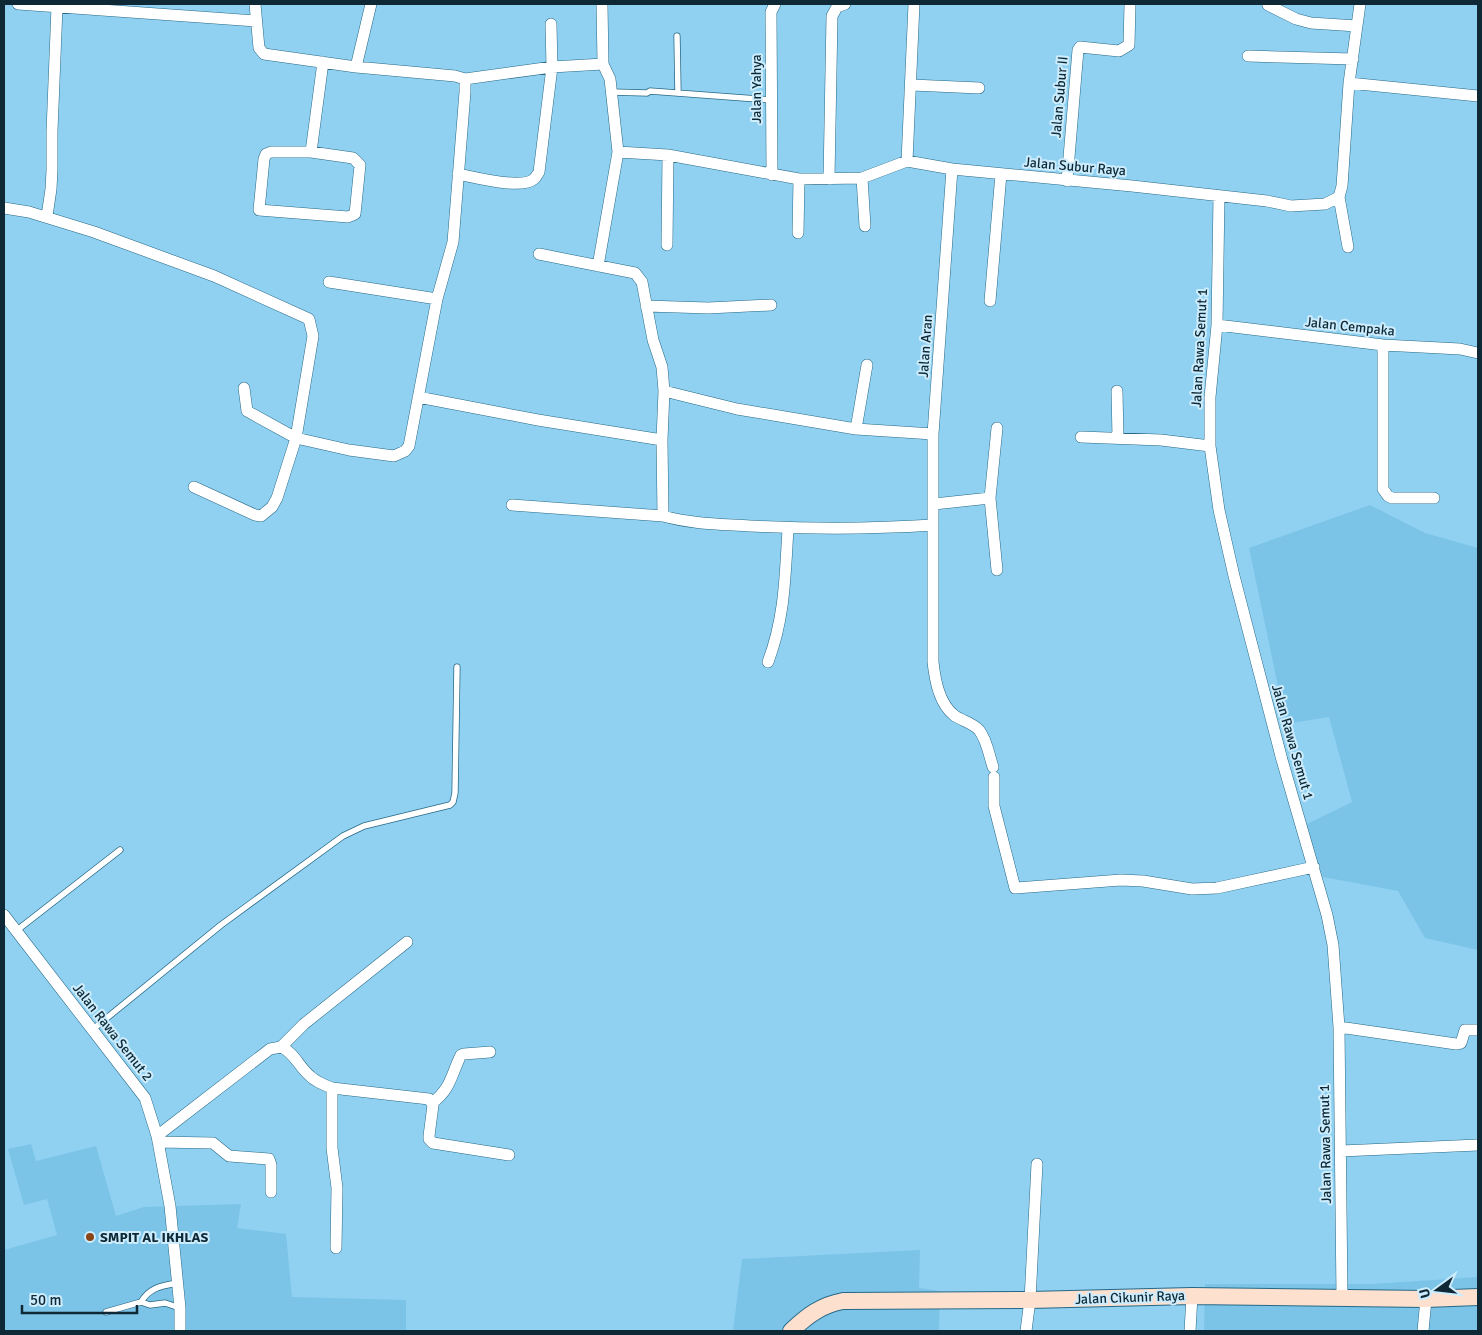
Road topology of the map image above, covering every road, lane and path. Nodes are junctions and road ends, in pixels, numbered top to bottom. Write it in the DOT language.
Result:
graph roads {
  1 [pos="18,4"];
  2 [pos="255,4"];
  3 [pos="371,4"];
  4 [pos="602,4"];
  5 [pos="775,4"];
  6 [pos="845,4"];
  7 [pos="914,4"];
  8 [pos="1130,4"];
  9 [pos="1360,4"];
  10 [pos="1268,5"];
  11 [pos="57,7"];
  12 [pos="256,22"];
  13 [pos="551,24"];
  14 [pos="1357,26"];
  15 [pos="677,36"];
  16 [pos="1248,56"];
  17 [pos="1352,59"];
  18 [pos="324,62"];
  19 [pos="602,64"];
  20 [pos="356,67"];
  21 [pos="552,68"];
  22 [pos="465,80"];
  23 [pos="1349,83"];
  24 [pos="912,85"];
  25 [pos="979,88"];
  26 [pos="611,92"];
  27 [pos="678,93"];
  28 [pos="1478,96"];
  29 [pos="771,100"];
  30 [pos="311,152"];
  31 [pos="618,152"];
  32 [pos="668,155"];
  33 [pos="907,161"];
  34 [pos="952,169"];
  35 [pos="458,174"];
  36 [pos="1001,174"];
  37 [pos="772,175"];
  38 [pos="862,178"];
  39 [pos="799,179"];
  40 [pos="828,180"];
  41 [pos="1067,181"];
  42 [pos="1219,196"];
  43 [pos="1339,197"];
  44 [pos="4,208"];
  45 [pos="47,216"];
  46 [pos="865,226"];
  47 [pos="798,233"];
  48 [pos="667,244"];
  49 [pos="1348,247"];
  50 [pos="539,254"];
  51 [pos="598,266"];
  52 [pos="328,282"];
  53 [pos="437,299"];
  54 [pos="990,301"];
  55 [pos="771,305"];
  56 [pos="646,306"];
  57 [pos="1218,325"];
  58 [pos="1383,345"];
  59 [pos="1478,354"];
  60 [pos="867,365"];
  61 [pos="244,388"];
  62 [pos="664,391"];
  63 [pos="1117,391"];
  64 [pos="418,397"];
  65 [pos="997,428"];
  66 [pos="856,429"];
  67 [pos="933,434"];
  68 [pos="1082,437"];
  69 [pos="296,438"];
  70 [pos="1118,438"];
  71 [pos="662,440"];
  72 [pos="1210,446"];
  73 [pos="194,487"];
  74 [pos="990,498"];
  75 [pos="1434,498"];
  76 [pos="934,504"];
  77 [pos="512,505"];
  78 [pos="663,516"];
  79 [pos="933,525"];
  80 [pos="788,529"];
  81 [pos="996,570"];
  82 [pos="768,662"];
  83 [pos="457,667"];
  84 [pos="120,850"];
  85 [pos="1314,867"];
  86 [pos="4,915"];
  87 [pos="16,931"];
  88 [pos="407,942"];
  89 [pos="1339,1027"];
  90 [pos="92,1030"];
  91 [pos="1478,1030"];
  92 [pos="281,1047"];
  93 [pos="490,1052"];
  94 [pos="332,1088"];
  95 [pos="432,1103"];
  96 [pos="158,1139"];
  97 [pos="1478,1145"];
  98 [pos="1341,1151"];
  99 [pos="509,1155"];
  100 [pos="1037,1164"];
  101 [pos="271,1192"];
  102 [pos="336,1248"];
  103 [pos="177,1283"];
  104 [pos="1192,1296"];
  105 [pos="1478,1296"];
  106 [pos="1342,1297"];
  107 [pos="1426,1299"];
  108 [pos="1030,1300"];
  109 [pos="141,1302"];
  110 [pos="180,1308"];
  111 [pos="106,1312"];
  112 [pos="180,1331"];
  113 [pos="791,1331"];
  114 [pos="1026,1331"];
  115 [pos="1190,1331"];
  116 [pos="1423,1331"];
  1 -- 11 [label="street"];
  2 -- 12 [label="street"];
  3 -- 20 [label="street"];
  4 -- 19 [label="street"];
  5 -- 29 [label="street, Jalan Yahya"];
  6 -- 40 [label="street"];
  7 -- 24 [label="street"];
  8 -- 41 [label="street, Jalan Subur II"];
  9 -- 14 [label="street"];
  10 -- 14 [label="street"];
  11 -- 12 [label="street"];
  11 -- 45 [label="street"];
  12 -- 18 [label="street"];
  13 -- 21 [label="street"];
  14 -- 17 [label="street"];
  15 -- 27 [label="lane"];
  16 -- 17 [label="street"];
  17 -- 23 [label="street"];
  18 -- 20 [label="street"];
  18 -- 30 [label="street"];
  19 -- 21 [label="street"];
  19 -- 26 [label="street"];
  20 -- 22 [label="street"];
  21 -- 22 [label="street"];
  21 -- 35 [label="street"];
  22 -- 35 [label="street"];
  23 -- 28 [label="street"];
  23 -- 43 [label="street"];
  24 -- 25 [label="street"];
  24 -- 33 [label="street"];
  26 -- 27 [label="lane"];
  26 -- 31 [label="street"];
  27 -- 29 [label="lane"];
  29 -- 37 [label="street, Jalan Yahya"];
  30 -- 30 [label="street"];
  31 -- 32 [label="street"];
  31 -- 51 [label="street"];
  32 -- 37 [label="street"];
  32 -- 48 [label="street"];
  33 -- 34 [label="street, Jalan Subur Raya"];
  33 -- 38 [label="street"];
  34 -- 36 [label="street, Jalan Subur Raya"];
  34 -- 67 [label="street, Jalan Aran"];
  35 -- 53 [label="street"];
  36 -- 41 [label="street, Jalan Subur Raya"];
  36 -- 54 [label="street"];
  37 -- 39 [label="street"];
  38 -- 40 [label="street"];
  38 -- 46 [label="street"];
  39 -- 40 [label="street"];
  39 -- 47 [label="street"];
  41 -- 42 [label="street, Jalan Subur Raya"];
  42 -- 43 [label="street, Jalan Subur Raya"];
  42 -- 57 [label="street, Jalan Rawa Semut 1"];
  43 -- 49 [label="street"];
  44 -- 45 [label="street"];
  45 -- 69 [label="street"];
  50 -- 51 [label="street"];
  51 -- 56 [label="street"];
  52 -- 53 [label="street"];
  53 -- 64 [label="street"];
  55 -- 56 [label="street"];
  56 -- 62 [label="street"];
  57 -- 58 [label="street, Jalan Cempaka"];
  57 -- 72 [label="street, Jalan Rawa Semut 1"];
  58 -- 59 [label="street, Jalan Cempaka"];
  58 -- 75 [label="street"];
  60 -- 66 [label="street"];
  61 -- 69 [label="street"];
  62 -- 66 [label="street"];
  62 -- 71 [label="street"];
  63 -- 70 [label="street"];
  64 -- 69 [label="street"];
  64 -- 71 [label="street"];
  65 -- 74 [label="street"];
  66 -- 67 [label="street"];
  67 -- 76 [label="street, Jalan Aran"];
  68 -- 70 [label="street"];
  69 -- 73 [label="street"];
  70 -- 72 [label="street"];
  71 -- 78 [label="street"];
  72 -- 85 [label="street, Jalan Rawa Semut 1"];
  74 -- 76 [label="street"];
  74 -- 81 [label="street"];
  76 -- 79 [label="street, Jalan Aran"];
  77 -- 78 [label="street"];
  78 -- 80 [label="street"];
  79 -- 80 [label="street"];
  79 -- 85 [label="street, Jalan Aran"];
  80 -- 82 [label="street"];
  83 -- 90 [label="lane"];
  84 -- 87 [label="lane"];
  85 -- 89 [label="street, Jalan Rawa Semut 1"];
  86 -- 87 [label="street, Jalan Rawa Semut 2"];
  87 -- 90 [label="street, Jalan Rawa Semut 2"];
  88 -- 92 [label="street"];
  89 -- 91 [label="street"];
  89 -- 98 [label="street, Jalan Rawa Semut 1"];
  90 -- 96 [label="street, Jalan Rawa Semut 2"];
  92 -- 94 [label="street"];
  92 -- 96 [label="street"];
  93 -- 95 [label="street"];
  94 -- 95 [label="street"];
  94 -- 102 [label="street"];
  95 -- 99 [label="street"];
  96 -- 101 [label="street"];
  96 -- 103 [label="street, Jalan Rawa Semut 2"];
  97 -- 98 [label="street"];
  98 -- 106 [label="street, Jalan Rawa Semut 1"];
  100 -- 108 [label="street"];
  103 -- 109 [label="lane"];
  103 -- 110 [label="street, Jalan Rawa Semut 2"];
  104 -- 106 [label="street, Jalan Cikunir Raya"];
  104 -- 108 [label="street, Jalan Cikunir Raya"];
  104 -- 115 [label="street"];
  105 -- 107 [label="street, Jalan Cikunir Raya"];
  106 -- 107 [label="street, Jalan Cikunir Raya"];
  107 -- 116 [label="street"];
  108 -- 113 [label="street, Jalan Cikunir Raya"];
  108 -- 114 [label="street"];
  109 -- 110 [label="lane"];
  109 -- 111 [label="lane"];
  110 -- 112 [label="street, Jalan Rawa Semut 2"];
}
